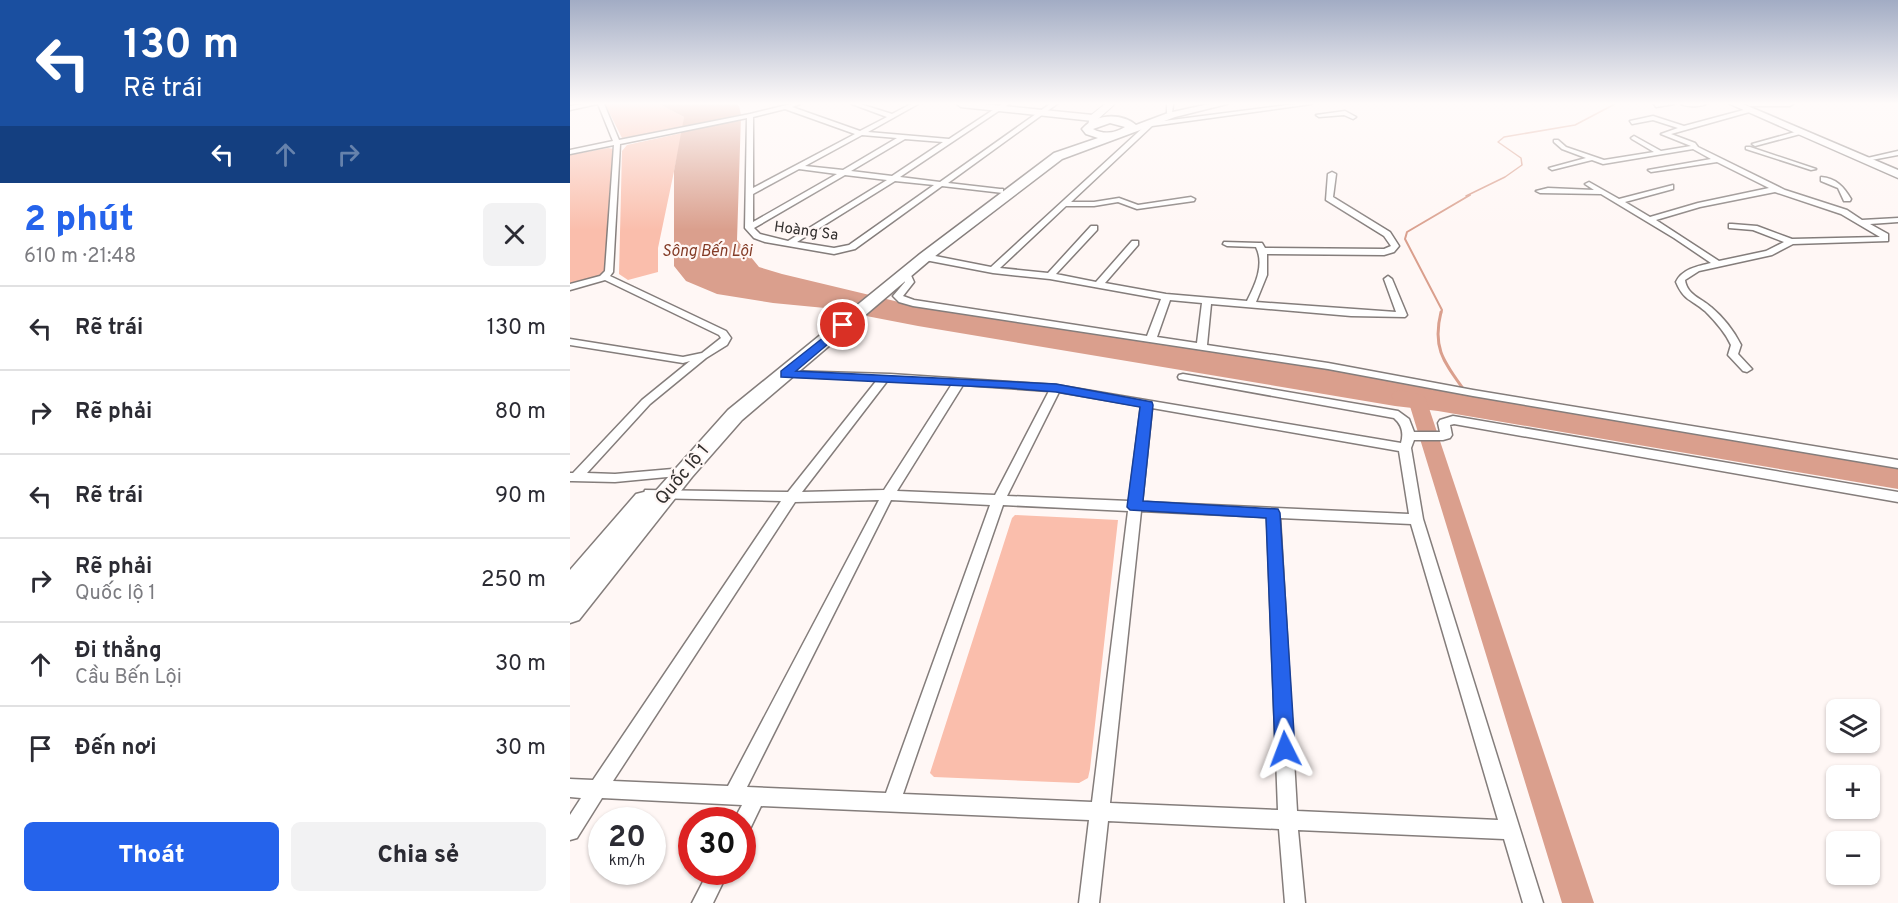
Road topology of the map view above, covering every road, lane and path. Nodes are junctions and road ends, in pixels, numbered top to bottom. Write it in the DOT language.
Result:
graph roads {
  1 [pos="600,146"];
  2 [pos="616,146"];
  3 [pos="750,146"];
  4 [pos="836,146"];
  5 [pos="888,146"];
  6 [pos="941,146"];
  7 [pos="994,146"];
  8 [pos="1060,146"];
  9 [pos="1080,146"];
  10 [pos="1108,146"];
  11 [pos="1562,146"];
  12 [pos="1649,146"];
  13 [pos="1751,146"];
  14 [pos="1836,146"];
  15 [pos="1693,147"];
  16 [pos="570,152"];
  17 [pos="1660,152"];
  18 [pos="1898,153"];
  19 [pos="1590,159"];
  20 [pos="1718,159"];
  21 [pos="1866,159"];
  22 [pos="799,167"];
  23 [pos="1552,168"];
  24 [pos="1813,169"];
  25 [pos="1651,170"];
  26 [pos="844,172"];
  27 [pos="1332,174"];
  28 [pos="1898,174"];
  29 [pos="894,178"];
  30 [pos="1824,179"];
  31 [pos="941,184"];
  32 [pos="1589,184"];
  33 [pos="1670,187"];
  34 [pos="1777,189"];
  35 [pos="1000,191"];
  36 [pos="1540,191"];
  37 [pos="751,192"];
  38 [pos="1603,192"];
  39 [pos="1191,199"];
  40 [pos="1847,199"];
  41 [pos="1619,201"];
  42 [pos="1062,204"];
  43 [pos="1649,220"];
  44 [pos="1898,220"];
  45 [pos="1861,222"];
  46 [pos="1732,226"];
  47 [pos="749,228"];
  48 [pos="1094,228"];
  49 [pos="1791,242"];
  50 [pos="1135,243"];
  51 [pos="1227,243"];
  52 [pos="789,244"];
  53 [pos="1263,251"];
  54 [pos="925,257"];
  55 [pos="1716,263"];
  56 [pos="993,270"];
  57 [pos="901,272"];
  58 [pos="1050,276"];
  59 [pos="606,277"];
  60 [pos="1388,279"];
  61 [pos="1100,284"];
  62 [pos="570,287"];
  63 [pos="1166,297"];
  64 [pos="1207,301"];
  65 [pos="1250,304"];
  66 [pos="1151,339"];
  67 [pos="570,342"];
  68 [pos="810,344"];
  69 [pos="1202,347"];
  70 [pos="705,354"];
  71 [pos="1747,369"];
  72 [pos="785,374"];
  73 [pos="885,377"];
  74 [pos="1183,377"];
  75 [pos="960,381"];
  76 [pos="1056,388"];
  77 [pos="1147,405"];
  78 [pos="1410,440"];
  79 [pos="1898,464"];
  80 [pos="676,472"];
  81 [pos="573,477"];
  82 [pos="658,494"];
  83 [pos="887,496"];
  84 [pos="791,497"];
  85 [pos="1898,497"];
  86 [pos="998,501"];
  87 [pos="1135,507"];
  88 [pos="1273,513"];
  89 [pos="1416,519"];
  90 [pos="570,588"];
  91 [pos="570,612"];
  92 [pos="570,788"];
  93 [pos="597,789"];
  94 [pos="733,796"];
  95 [pos="756,797"];
  96 [pos="891,803"];
  97 [pos="751,807"];
  98 [pos="1099,812"];
  99 [pos="1288,820"];
  100 [pos="1511,830"];
  101 [pos="570,831"];
  102 [pos="711,885"];
  103 [pos="702,903"];
  104 [pos="1089,903"];
  105 [pos="1295,903"];
  106 [pos="1533,903"];
  1 -- 16 [label="street"];
  2 -- 59 [label="street"];
  3 -- 37 [label="street, Hoàng Sa"];
  4 -- 22 [label="street"];
  5 -- 26 [label="street"];
  6 -- 29 [label="street"];
  7 -- 31 [label="street"];
  8 -- 35 [label="highway"];
  9 -- 54 [label="highway"];
  10 -- 42 [label="street"];
  11 -- 19 [label="street"];
  12 -- 17 [label="street"];
  13 -- 24 [label="street"];
  14 -- 21 [label="highway"];
  15 -- 17 [label="street"];
  15 -- 20 [label="street"];
  17 -- 19 [label="street"];
  18 -- 21 [label="street"];
  19 -- 23 [label="street"];
  20 -- 25 [label="street"];
  20 -- 34 [label="street"];
  21 -- 28 [label="highway"];
  22 -- 26 [label="street"];
  22 -- 37 [label="street"];
  26 -- 29 [label="street"];
  26 -- 47 [label="street"];
  27 -- 53 [label="street"];
  29 -- 31 [label="street"];
  29 -- 52 [label="street"];
  30 -- 40 [label="street"];
  31 -- 35 [label="street"];
  31 -- 52 [label="street, Hoàng Sa"];
  32 -- 38 [label="street"];
  33 -- 41 [label="street"];
  34 -- 43 [label="street"];
  34 -- 45 [label="street"];
  35 -- 57 [label="highway"];
  36 -- 38 [label="street"];
  37 -- 47 [label="street, Hoàng Sa"];
  38 -- 41 [label="street"];
  39 -- 42 [label="street"];
  41 -- 43 [label="street"];
  42 -- 56 [label="street"];
  43 -- 55 [label="street"];
  44 -- 45 [label="street"];
  45 -- 49 [label="street"];
  46 -- 49 [label="street"];
  47 -- 52 [label="street, Hoàng Sa"];
  48 -- 58 [label="street"];
  49 -- 55 [label="street"];
  50 -- 61 [label="street"];
  51 -- 53 [label="street"];
  53 -- 65 [label="street"];
  54 -- 56 [label="street"];
  54 -- 57 [label="highway"];
  55 -- 71 [label="street"];
  56 -- 58 [label="street"];
  57 -- 66 [label="street"];
  57 -- 68 [label="highway"];
  58 -- 61 [label="street"];
  59 -- 62 [label="street"];
  59 -- 70 [label="street"];
  60 -- 65 [label="street"];
  61 -- 63 [label="street"];
  63 -- 64 [label="street"];
  63 -- 66 [label="street"];
  64 -- 65 [label="street"];
  64 -- 69 [label="street"];
  66 -- 69 [label="street"];
  67 -- 70 [label="street"];
  68 -- 72 [label="highway, Quốc lộ 1"];
  68 -- 80 [label="highway, Quốc lộ 1"];
  69 -- 79 [label="street"];
  70 -- 81 [label="street"];
  72 -- 73 [label="street"];
  72 -- 80 [label="highway, Quốc lộ 1"];
  73 -- 75 [label="street"];
  73 -- 84 [label="street"];
  74 -- 78 [label="street"];
  75 -- 76 [label="street"];
  75 -- 83 [label="street"];
  76 -- 77 [label="street"];
  76 -- 86 [label="street"];
  77 -- 78 [label="street"];
  77 -- 87 [label="street"];
  78 -- 85 [label="street"];
  78 -- 89 [label="street"];
  80 -- 81 [label="street"];
  80 -- 82 [label="highway, Quốc lộ 1"];
  82 -- 84 [label="street"];
  82 -- 90 [label="highway, Quốc lộ 1"];
  82 -- 91 [label="highway, Quốc lộ 1"];
  83 -- 84 [label="street"];
  83 -- 86 [label="street"];
  83 -- 94 [label="street"];
  84 -- 93 [label="street"];
  86 -- 87 [label="street"];
  86 -- 96 [label="street"];
  87 -- 88 [label="street"];
  87 -- 98 [label="street"];
  88 -- 89 [label="street"];
  88 -- 99 [label="street"];
  89 -- 100 [label="street"];
  92 -- 93 [label="street"];
  93 -- 94 [label="street"];
  93 -- 101 [label="street"];
  94 -- 95 [label="street"];
  95 -- 96 [label="street"];
  95 -- 97 [label="street"];
  96 -- 98 [label="street"];
  98 -- 99 [label="street"];
  98 -- 104 [label="street"];
  99 -- 100 [label="street"];
  99 -- 105 [label="street"];
  100 -- 106 [label="street"];
  102 -- 103 [label="street"];
}
